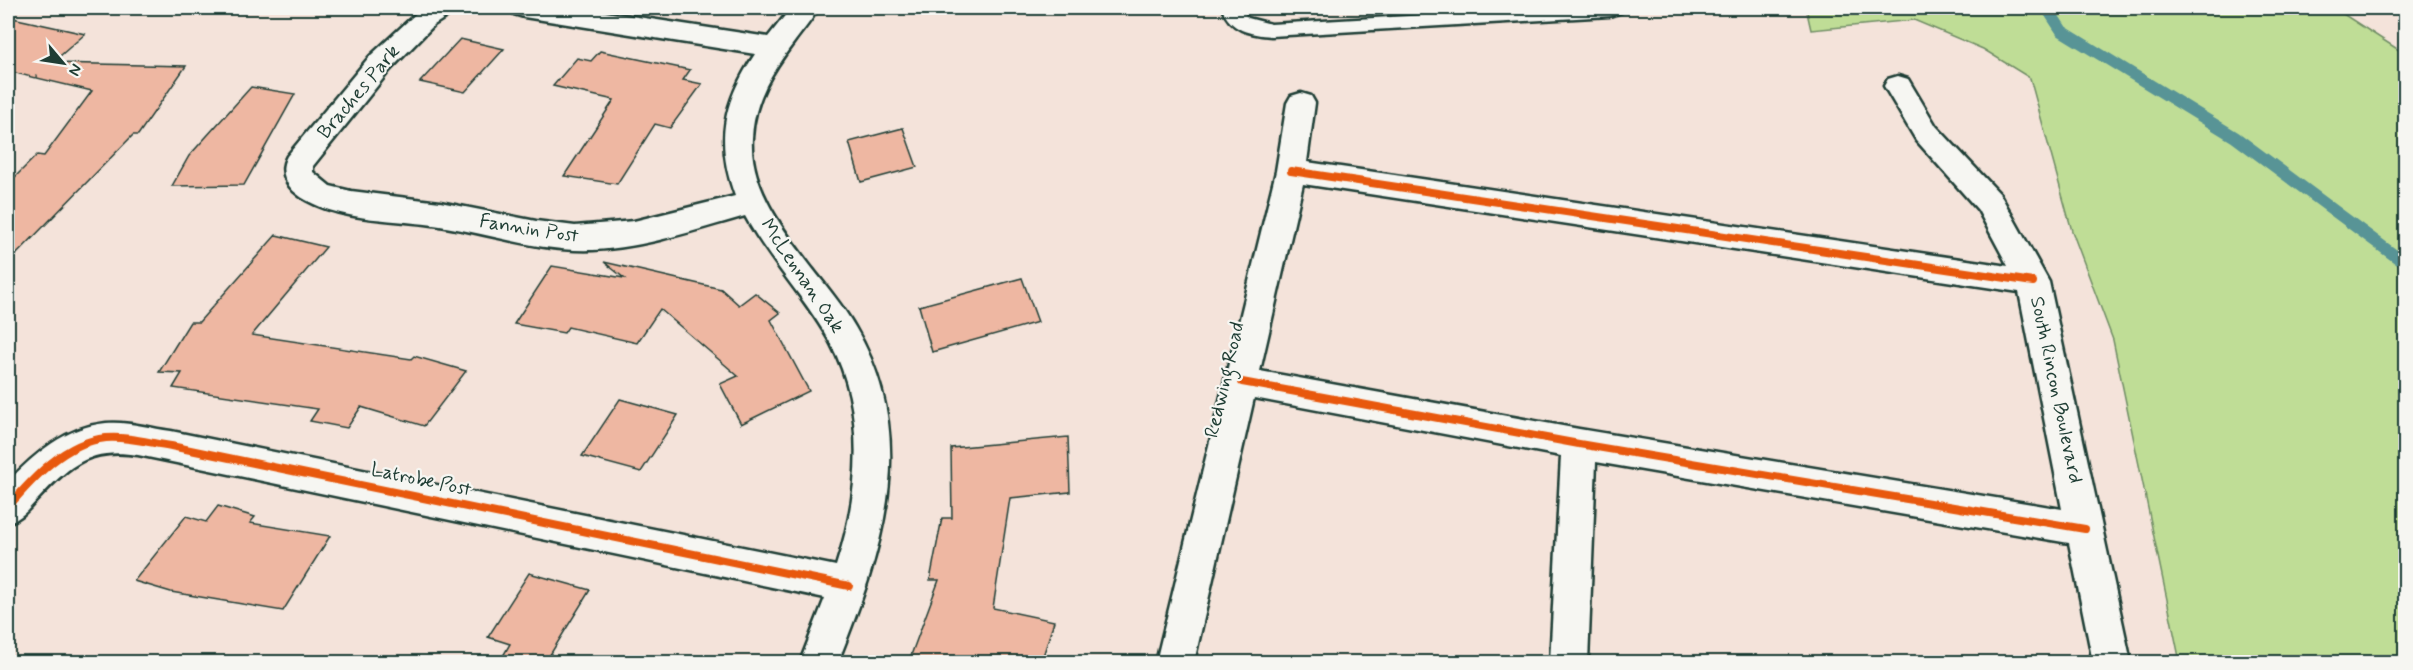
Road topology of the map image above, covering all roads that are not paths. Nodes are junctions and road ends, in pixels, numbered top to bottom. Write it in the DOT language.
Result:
graph roads {
  1 [pos="441,8"];
  2 [pos="524,8"];
  3 [pos="805,8"];
  4 [pos="1232,8"];
  5 [pos="1614,8"];
  6 [pos="776,48"];
  7 [pos="1898,86"];
  8 [pos="1301,103"];
  9 [pos="1291,171"];
  10 [pos="307,185"];
  11 [pos="753,202"];
  12 [pos="2033,282"];
  13 [pos="1242,382"];
  14 [pos="1579,444"];
  15 [pos="8,507"];
  16 [pos="2085,530"];
  17 [pos="849,586"];
  18 [pos="819,663"];
  19 [pos="1175,663"];
  20 [pos="1569,663"];
  21 [pos="2112,663"];
  1 -- 10 [label="street, Braches Park"];
  2 -- 6 [label="street"];
  3 -- 6 [label="street, McLennan Oak"];
  4 -- 5 [label="lane"];
  6 -- 11 [label="street, McLennan Oak"];
  7 -- 12 [label="street, South Rincon Boulevard"];
  8 -- 9 [label="street, Redwing Road"];
  9 -- 12 [label="street"];
  9 -- 13 [label="street, Redwing Road"];
  10 -- 11 [label="street, Fannin Post"];
  11 -- 17 [label="street, McLennan Oak"];
  12 -- 16 [label="street, South Rincon Boulevard"];
  13 -- 14 [label="street"];
  13 -- 19 [label="street, Redwing Road"];
  14 -- 16 [label="street"];
  14 -- 20 [label="street"];
  15 -- 17 [label="street, Latrobe Post"];
  16 -- 21 [label="street, South Rincon Boulevard"];
  17 -- 18 [label="street, McLennan Oak"];
}
